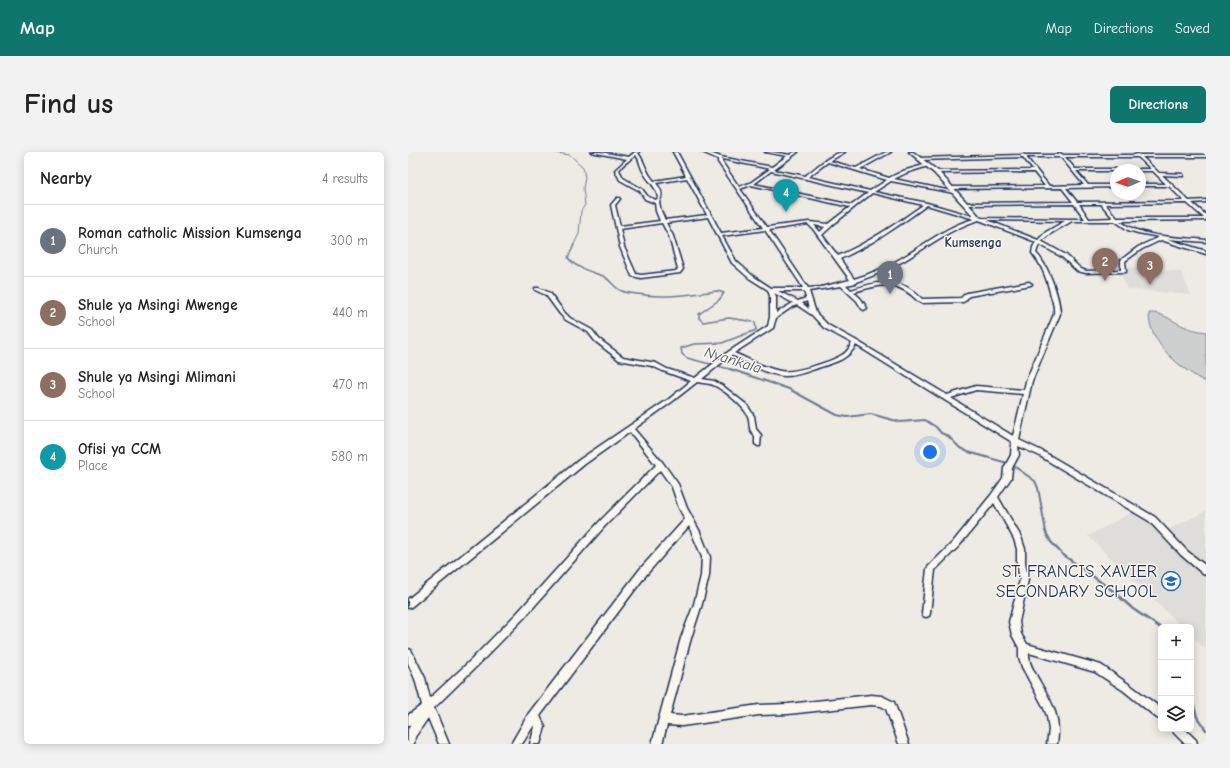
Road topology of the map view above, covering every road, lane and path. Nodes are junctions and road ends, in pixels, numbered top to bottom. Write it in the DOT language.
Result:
graph roads {
  1 [pos="593,152"];
  2 [pos="637,152"];
  3 [pos="675,152"];
  4 [pos="704,152"];
  5 [pos="768,152"];
  6 [pos="796,152"];
  7 [pos="843,152"];
  8 [pos="889,152"];
  9 [pos="912,152"];
  10 [pos="939,152"];
  11 [pos="976,152"];
  12 [pos="1021,152"];
  13 [pos="1058,152"];
  14 [pos="1134,152"];
  15 [pos="1173,152"];
  16 [pos="791,156"];
  17 [pos="1024,156"];
  18 [pos="1062,156"];
  19 [pos="1139,156"];
  20 [pos="1178,156"];
  21 [pos="1206,156"];
  22 [pos="941,157"];
  23 [pos="979,157"];
  24 [pos="630,158"];
  25 [pos="720,158"];
  26 [pos="919,159"];
  27 [pos="827,161"];
  28 [pos="927,165"];
  29 [pos="771,169"];
  30 [pos="856,170"];
  31 [pos="1074,170"];
  32 [pos="1110,170"];
  33 [pos="1146,170"];
  34 [pos="1153,170"];
  35 [pos="1035,171"];
  36 [pos="936,172"];
  37 [pos="1157,174"];
  38 [pos="1182,175"];
  39 [pos="689,177"];
  40 [pos="805,178"];
  41 [pos="888,179"];
  42 [pos="654,182"];
  43 [pos="751,184"];
  44 [pos="1146,185"];
  45 [pos="1168,185"];
  46 [pos="1047,186"];
  47 [pos="1063,186"];
  48 [pos="1087,186"];
  49 [pos="1110,186"];
  50 [pos="739,188"];
  51 [pos="953,190"];
  52 [pos="869,192"];
  53 [pos="618,199"];
  54 [pos="1206,201"];
  55 [pos="656,202"];
  56 [pos="1188,202"];
  57 [pos="1076,203"];
  58 [pos="1102,203"];
  59 [pos="926,204"];
  60 [pos="967,204"];
  61 [pos="852,206"];
  62 [pos="709,216"];
  63 [pos="1206,218"];
  64 [pos="979,219"];
  65 [pos="1117,219"];
  66 [pos="1070,220"];
  67 [pos="1088,220"];
  68 [pos="664,222"];
  69 [pos="809,223"];
  70 [pos="829,226"];
  71 [pos="618,228"];
  72 [pos="765,229"];
  73 [pos="719,235"];
  74 [pos="820,235"];
  75 [pos="1161,238"];
  76 [pos="1206,241"];
  77 [pos="1039,242"];
  78 [pos="831,251"];
  79 [pos="853,252"];
  80 [pos="1206,253"];
  81 [pos="837,258"];
  82 [pos="854,282"];
  83 [pos="842,284"];
  84 [pos="1028,284"];
  85 [pos="537,289"];
  86 [pos="806,289"];
  87 [pos="770,290"];
  88 [pos="850,292"];
  89 [pos="808,299"];
  90 [pos="798,303"];
  91 [pos="864,308"];
  92 [pos="816,316"];
  93 [pos="773,317"];
  94 [pos="855,342"];
  95 [pos="730,353"];
  96 [pos="696,380"];
  97 [pos="1026,392"];
  98 [pos="944,398"];
  99 [pos="630,428"];
  100 [pos="1015,441"];
  101 [pos="758,444"];
  102 [pos="660,465"];
  103 [pos="994,497"];
  104 [pos="690,520"];
  105 [pos="1206,571"];
  106 [pos="408,604"];
  107 [pos="926,613"];
  108 [pos="1024,647"];
  109 [pos="408,653"];
  110 [pos="428,707"];
  111 [pos="1158,712"];
  112 [pos="533,717"];
  113 [pos="663,719"];
  114 [pos="408,721"];
  115 [pos="1181,732"];
  116 [pos="409,744"];
  117 [pos="444,744"];
  118 [pos="516,744"];
  119 [pos="535,744"];
  120 [pos="656,744"];
  121 [pos="904,744"];
  122 [pos="1052,744"];
  123 [pos="1192,744"];
  1 -- 24 [label="street"];
  2 -- 24 [label="street"];
  2 -- 42 [label="street"];
  3 -- 39 [label="street"];
  4 -- 25 [label="street"];
  5 -- 16 [label="street"];
  6 -- 16 [label="street"];
  7 -- 27 [label="street"];
  8 -- 30 [label="street"];
  9 -- 26 [label="street"];
  10 -- 22 [label="street"];
  11 -- 23 [label="street"];
  12 -- 17 [label="street"];
  13 -- 18 [label="street"];
  14 -- 19 [label="street"];
  15 -- 20 [label="street"];
  16 -- 29 [label="street"];
  17 -- 18 [label="street"];
  17 -- 23 [label="street"];
  17 -- 35 [label="street"];
  18 -- 19 [label="street"];
  18 -- 31 [label="street"];
  19 -- 20 [label="street"];
  19 -- 34 [label="street"];
  20 -- 21 [label="street"];
  22 -- 23 [label="street"];
  22 -- 26 [label="street"];
  24 -- 55 [label="street"];
  25 -- 29 [label="street"];
  25 -- 50 [label="street"];
  26 -- 28 [label="street"];
  27 -- 30 [label="street"];
  27 -- 40 [label="street"];
  28 -- 36 [label="street"];
  28 -- 41 [label="street"];
  29 -- 40 [label="street"];
  29 -- 43 [label="street"];
  30 -- 41 [label="street"];
  31 -- 32 [label="street"];
  31 -- 48 [label="street"];
  33 -- 34 [label="street"];
  34 -- 37 [label="street"];
  35 -- 36 [label="street"];
  35 -- 46 [label="street"];
  36 -- 51 [label="street"];
  37 -- 38 [label="street"];
  37 -- 45 [label="street"];
  39 -- 42 [label="street"];
  39 -- 62 [label="street"];
  40 -- 52 [label="street"];
  41 -- 51 [label="street"];
  41 -- 52 [label="street"];
  42 -- 55 [label="street"];
  43 -- 50 [label="street"];
  43 -- 61 [label="street"];
  44 -- 45 [label="street"];
  45 -- 56 [label="street"];
  46 -- 47 [label="street"];
  46 -- 51 [label="street"];
  47 -- 48 [label="street"];
  47 -- 57 [label="street"];
  48 -- 49 [label="street"];
  50 -- 72 [label="street"];
  51 -- 60 [label="street"];
  52 -- 59 [label="street"];
  52 -- 61 [label="street"];
  53 -- 71 [label="street"];
  54 -- 56 [label="street"];
  55 -- 68 [label="street"];
  56 -- 58 [label="street"];
  56 -- 63 [label="street"];
  57 -- 58 [label="street"];
  57 -- 60 [label="street"];
  57 -- 67 [label="street"];
  58 -- 65 [label="street"];
  59 -- 64 [label="street"];
  59 -- 79 [label="street"];
  60 -- 64 [label="street"];
  61 -- 70 [label="street"];
  62 -- 68 [label="street"];
  62 -- 73 [label="street"];
  63 -- 65 [label="street"];
  64 -- 66 [label="street"];
  64 -- 77 [label="street"];
  64 -- 82 [label="street"];
  65 -- 67 [label="street"];
  65 -- 75 [label="street"];
  66 -- 67 [label="street"];
  66 -- 77 [label="street"];
  68 -- 71 [label="street"];
  68 -- 71 [label="street"];
  69 -- 70 [label="street"];
  69 -- 72 [label="street"];
  69 -- 74 [label="street"];
  70 -- 74 [label="street"];
  72 -- 73 [label="street"];
  72 -- 86 [label="street"];
  73 -- 87 [label="street"];
  74 -- 78 [label="street"];
  75 -- 76 [label="street"];
  75 -- 77 [label="street"];
  75 -- 80 [label="street"];
  77 -- 97 [label="street"];
  78 -- 79 [label="street"];
  78 -- 81 [label="street"];
  79 -- 81 [label="street"];
  81 -- 82 [label="street"];
  82 -- 83 [label="street"];
  83 -- 86 [label="street"];
  83 -- 88 [label="street"];
  84 -- 88 [label="street"];
  85 -- 96 [label="street"];
  86 -- 87 [label="street"];
  86 -- 89 [label="street"];
  87 -- 90 [label="street"];
  87 -- 93 [label="street"];
  88 -- 91 [label="street"];
  89 -- 90 [label="street"];
  89 -- 92 [label="street"];
  90 -- 92 [label="street"];
  90 -- 93 [label="street"];
  92 -- 94 [label="street"];
  93 -- 95 [label="street"];
  94 -- 95 [label="street"];
  94 -- 98 [label="street"];
  95 -- 96 [label="street"];
  96 -- 99 [label="street"];
  96 -- 101 [label="street"];
  97 -- 98 [label="street"];
  97 -- 100 [label="street"];
  98 -- 100 [label="street"];
  99 -- 102 [label="street"];
  99 -- 106 [label="street"];
  100 -- 103 [label="street"];
  100 -- 105 [label="street"];
  102 -- 104 [label="street"];
  102 -- 110 [label="street"];
  103 -- 107 [label="street"];
  103 -- 108 [label="street"];
  104 -- 112 [label="street"];
  104 -- 113 [label="street"];
  108 -- 111 [label="street"];
  108 -- 122 [label="street"];
  109 -- 110 [label="street"];
  110 -- 114 [label="street"];
  110 -- 116 [label="street"];
  110 -- 117 [label="street"];
  112 -- 118 [label="street"];
  112 -- 119 [label="street"];
  113 -- 120 [label="street"];
  113 -- 121 [label="street"];
  115 -- 123 [label="street"];
}
